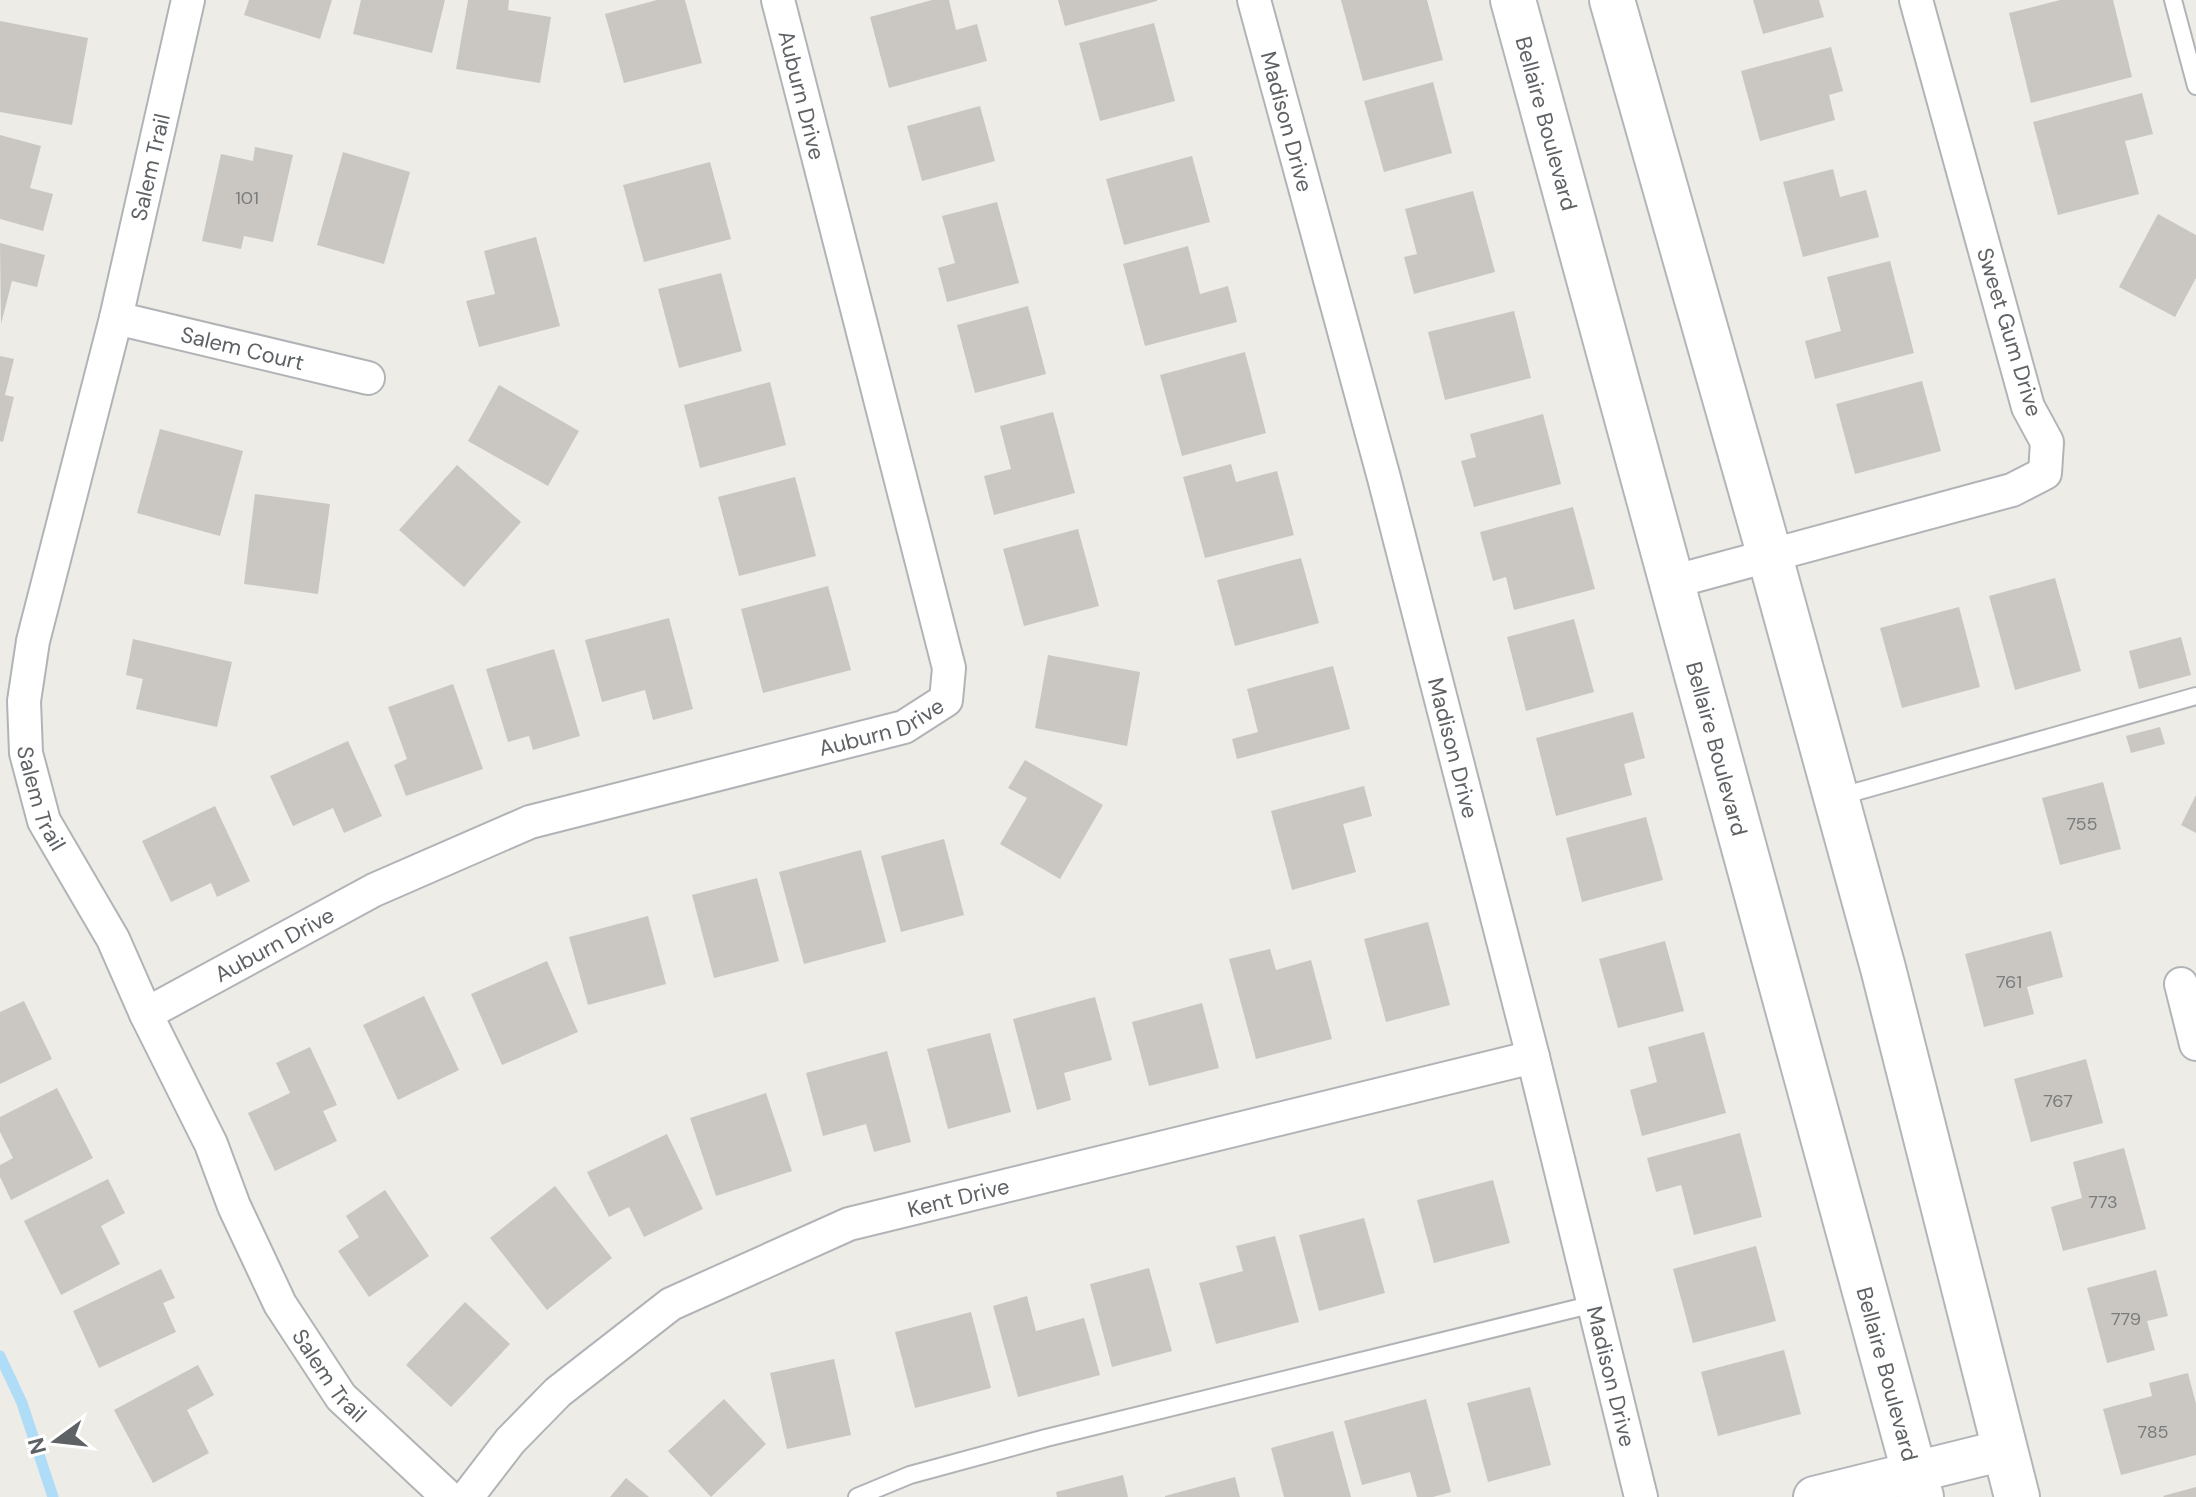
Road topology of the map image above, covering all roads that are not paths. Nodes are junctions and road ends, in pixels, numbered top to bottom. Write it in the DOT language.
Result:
graph roads {
  1 [pos="188,0"];
  2 [pos="778,0"];
  3 [pos="1254,0"];
  4 [pos="1513,0"];
  5 [pos="1612,0"];
  6 [pos="1916,0"];
  7 [pos="2173,0"];
  8 [pos="2196,86"];
  9 [pos="116,318"];
  10 [pos="368,378"];
  11 [pos="1769,553"];
  12 [pos="1672,582"];
  13 [pos="2196,696"];
  14 [pos="1837,797"];
  15 [pos="2181,984"];
  16 [pos="146,1014"];
  17 [pos="2196,1044"];
  18 [pos="1533,1057"];
  19 [pos="1594,1304"];
  20 [pos="2004,1450"];
  21 [pos="1918,1485"];
  22 [pos="448,1497"];
  23 [pos="467,1497"];
  24 [pos="857,1497"];
  25 [pos="1641,1497"];
  26 [pos="1814,1497"];
  27 [pos="2017,1497"];
  1 -- 9 [label="street, Salem Trail"];
  2 -- 16 [label="street, Auburn Drive"];
  3 -- 18 [label="street, Madison Drive"];
  4 -- 12 [label="main road, Bellaire Boulevard"];
  5 -- 11 [label="main road"];
  6 -- 11 [label="street, Sweet Gum Drive"];
  7 -- 8 [label="lane"];
  9 -- 10 [label="street, Salem Court"];
  9 -- 16 [label="street, Salem Trail"];
  11 -- 12 [label="street, Sweet Gum Drive"];
  11 -- 14 [label="main road"];
  12 -- 21 [label="main road, Bellaire Boulevard"];
  13 -- 14 [label="lane"];
  14 -- 20 [label="main road"];
  15 -- 17 [label="street"];
  16 -- 22 [label="street, Salem Trail"];
  18 -- 19 [label="street, Madison Drive"];
  18 -- 23 [label="street, Kent Drive"];
  19 -- 24 [label="lane"];
  19 -- 25 [label="street, Madison Drive"];
  20 -- 21 [label="street"];
  20 -- 27 [label="main road"];
  21 -- 26 [label="street"];
}
